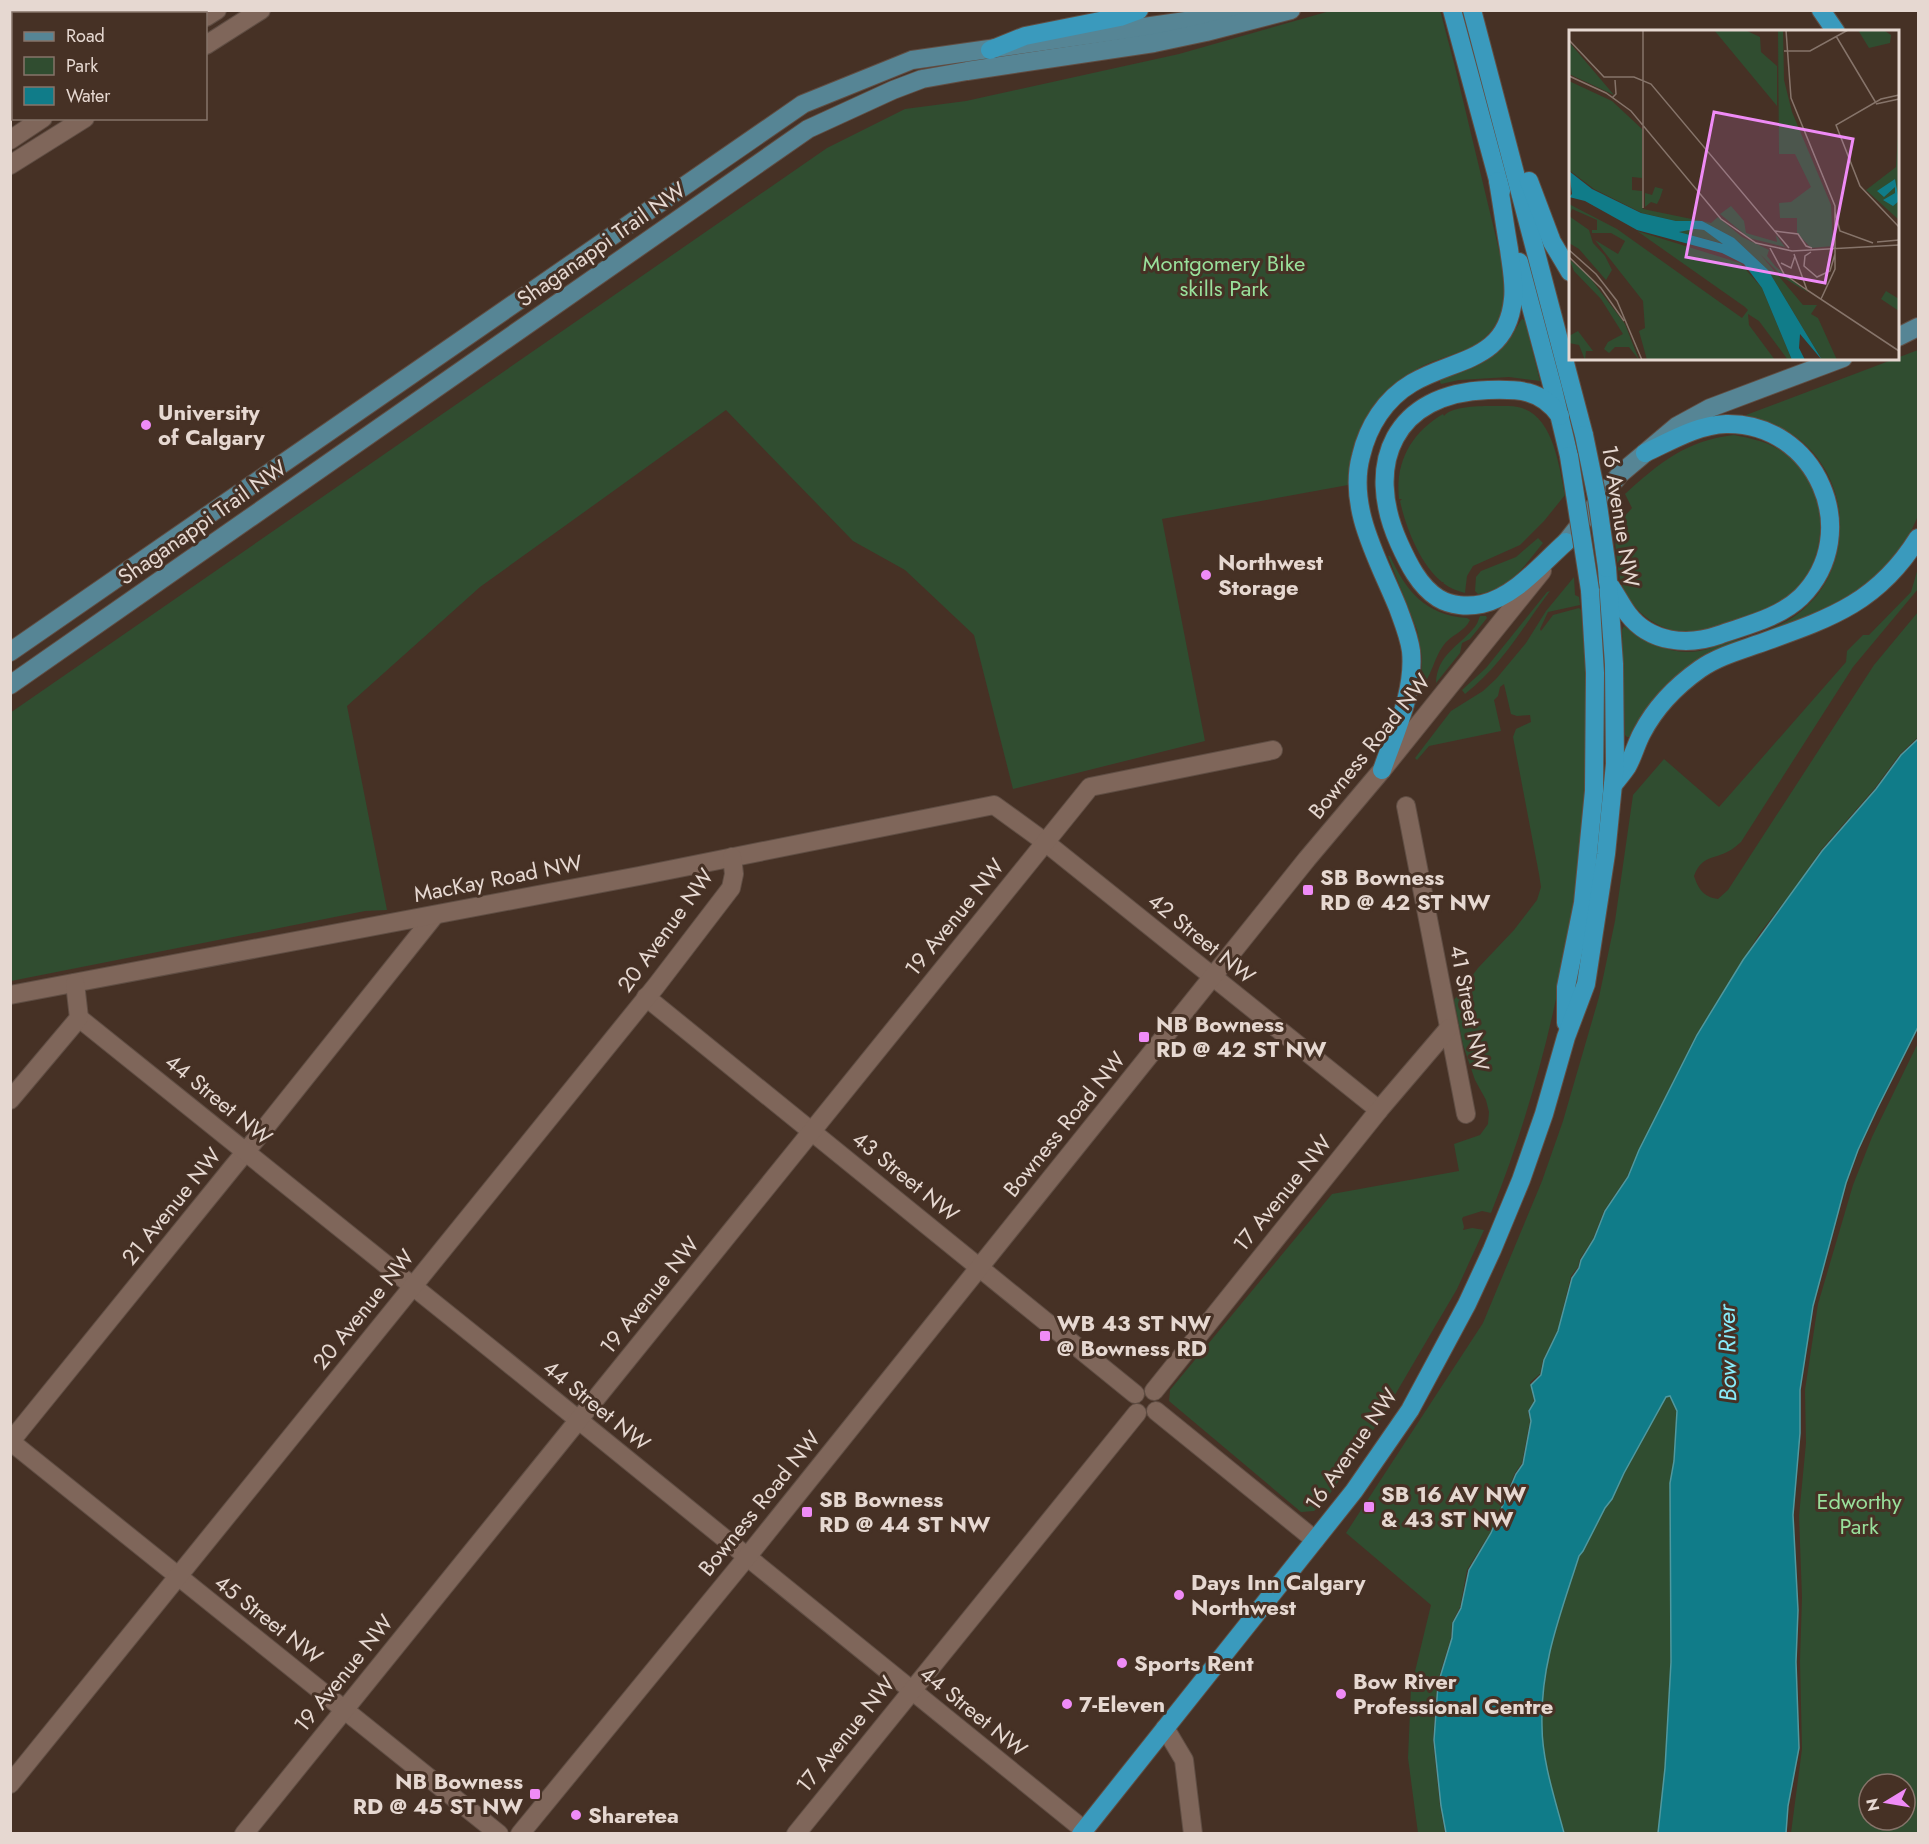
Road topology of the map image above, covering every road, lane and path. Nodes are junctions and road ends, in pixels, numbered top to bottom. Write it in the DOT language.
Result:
graph roads {
  1 [pos="261,10"];
  2 [pos="1139,10"];
  3 [pos="1241,10"];
  4 [pos="1291,10"];
  5 [pos="1452,10"];
  6 [pos="1821,10"];
  7 [pos="1473,15"];
  8 [pos="1835,30"];
  9 [pos="207,44"];
  10 [pos="990,50"];
  11 [pos="40,120"];
  12 [pos="82,120"];
  13 [pos="10,140"];
  14 [pos="10,165"];
  15 [pos="1498,182"];
  16 [pos="1569,270"];
  17 [pos="1918,327"];
  18 [pos="1899,336"];
  19 [pos="1838,360"];
  20 [pos="1560,416"];
  21 [pos="1645,453"];
  22 [pos="1918,538"];
  23 [pos="1566,542"];
  24 [pos="1608,575"];
  25 [pos="10,652"];
  26 [pos="10,685"];
  27 [pos="1273,750"];
  28 [pos="1382,770"];
  29 [pos="1613,785"];
  30 [pos="994,805"];
  31 [pos="1406,806"];
  32 [pos="1045,842"];
  33 [pos="732,857"];
  34 [pos="435,915"];
  35 [pos="1214,976"];
  36 [pos="75,982"];
  37 [pos="10,995"];
  38 [pos="646,998"];
  39 [pos="79,1018"];
  40 [pos="1449,1028"];
  41 [pos="1566,1037"];
  42 [pos="10,1100"];
  43 [pos="1379,1110"];
  44 [pos="1466,1114"];
  45 [pos="812,1131"];
  46 [pos="245,1152"];
  47 [pos="979,1267"];
  48 [pos="412,1286"];
  49 [pos="1154,1391"];
  50 [pos="1134,1394"];
  51 [pos="1156,1411"];
  52 [pos="1137,1413"];
  53 [pos="578,1420"];
  54 [pos="10,1441"];
  55 [pos="1315,1540"];
  56 [pos="747,1557"];
  57 [pos="178,1577"];
  58 [pos="911,1691"];
  59 [pos="345,1710"];
  60 [pos="1165,1728"];
  61 [pos="10,1784"];
  62 [pos="1082,1832"];
  63 [pos="244,1833"];
  64 [pos="499,1833"];
  65 [pos="520,1833"];
  66 [pos="795,1833"];
  67 [pos="1194,1833"];
  1 -- 9 [label="street"];
  2 -- 10 [label="highway"];
  3 -- 10 [label="main road, Shaganappi Trail NW"];
  4 -- 26 [label="main road, Shaganappi Trail NW"];
  5 -- 15 [label="highway, 16 Avenue NW"];
  6 -- 8 [label="highway"];
  7 -- 16 [label="highway"];
  7 -- 24 [label="highway, 16 Avenue NW, bridge"];
  10 -- 25 [label="main road, Shaganappi Trail NW"];
  11 -- 13 [label="street"];
  12 -- 14 [label="street"];
  15 -- 20 [label="highway, 16 Avenue NW"];
  15 -- 28 [label="highway"];
  17 -- 18 [label="main road"];
  19 -- 21 [label="main road, Bowness Road NW"];
  20 -- 23 [label="highway"];
  20 -- 41 [label="highway, 16 Avenue NW, bridge"];
  21 -- 23 [label="main road, Bowness Road NW"];
  21 -- 24 [label="highway"];
  22 -- 29 [label="highway"];
  23 -- 28 [label="street, Bowness Road NW"];
  24 -- 29 [label="highway, 16 Avenue NW"];
  27 -- 32 [label="street, 19 Avenue NW"];
  28 -- 35 [label="street, Bowness Road NW"];
  29 -- 41 [label="highway, 16 Avenue NW"];
  30 -- 32 [label="street, 42 Street NW"];
  30 -- 33 [label="street, MacKay Road NW"];
  31 -- 40 [label="street, 41 Street NW"];
  32 -- 35 [label="street, 42 Street NW"];
  32 -- 45 [label="street, 19 Avenue NW"];
  33 -- 34 [label="street, MacKay Road NW"];
  33 -- 38 [label="street, 20 Avenue NW"];
  34 -- 36 [label="street, MacKay Road NW"];
  34 -- 46 [label="street, 21 Avenue NW"];
  35 -- 43 [label="street, 42 Street NW"];
  35 -- 47 [label="street, Bowness Road NW"];
  36 -- 37 [label="street, MacKay Road NW"];
  36 -- 39 [label="street"];
  38 -- 45 [label="street, 43 Street NW"];
  38 -- 48 [label="street, 20 Avenue NW"];
  39 -- 42 [label="street"];
  39 -- 46 [label="street, 44 Street NW"];
  40 -- 43 [label="street, 17 Avenue NW"];
  40 -- 44 [label="street, 41 Street NW"];
  41 -- 55 [label="highway, 16 Avenue NW"];
  43 -- 49 [label="street, 17 Avenue NW"];
  45 -- 47 [label="street, 43 Street NW"];
  45 -- 53 [label="street, 19 Avenue NW"];
  46 -- 48 [label="street, 44 Street NW"];
  46 -- 54 [label="street, 21 Avenue NW"];
  47 -- 50 [label="street, 43 Street NW"];
  47 -- 56 [label="street, Bowness Road NW"];
  48 -- 53 [label="street, 44 Street NW"];
  48 -- 57 [label="street, 20 Avenue NW"];
  49 -- 50 [label="street"];
  49 -- 51 [label="street"];
  50 -- 52 [label="street"];
  51 -- 52 [label="street"];
  51 -- 55 [label="street"];
  52 -- 58 [label="street, 17 Avenue NW"];
  53 -- 56 [label="street, 44 Street NW"];
  53 -- 59 [label="street, 19 Avenue NW"];
  54 -- 57 [label="street, 45 Street NW"];
  55 -- 60 [label="highway, 16 Avenue NW"];
  56 -- 58 [label="street, 44 Street NW"];
  56 -- 65 [label="street, Bowness Road NW"];
  57 -- 59 [label="street, 45 Street NW"];
  57 -- 61 [label="street, 20 Avenue NW"];
  58 -- 62 [label="street, 44 Street NW"];
  58 -- 66 [label="street, 17 Avenue NW"];
  59 -- 63 [label="street, 19 Avenue NW"];
  59 -- 64 [label="street, 45 Street NW"];
  60 -- 62 [label="highway, 16 Avenue NW"];
  60 -- 67 [label="street"];
}
